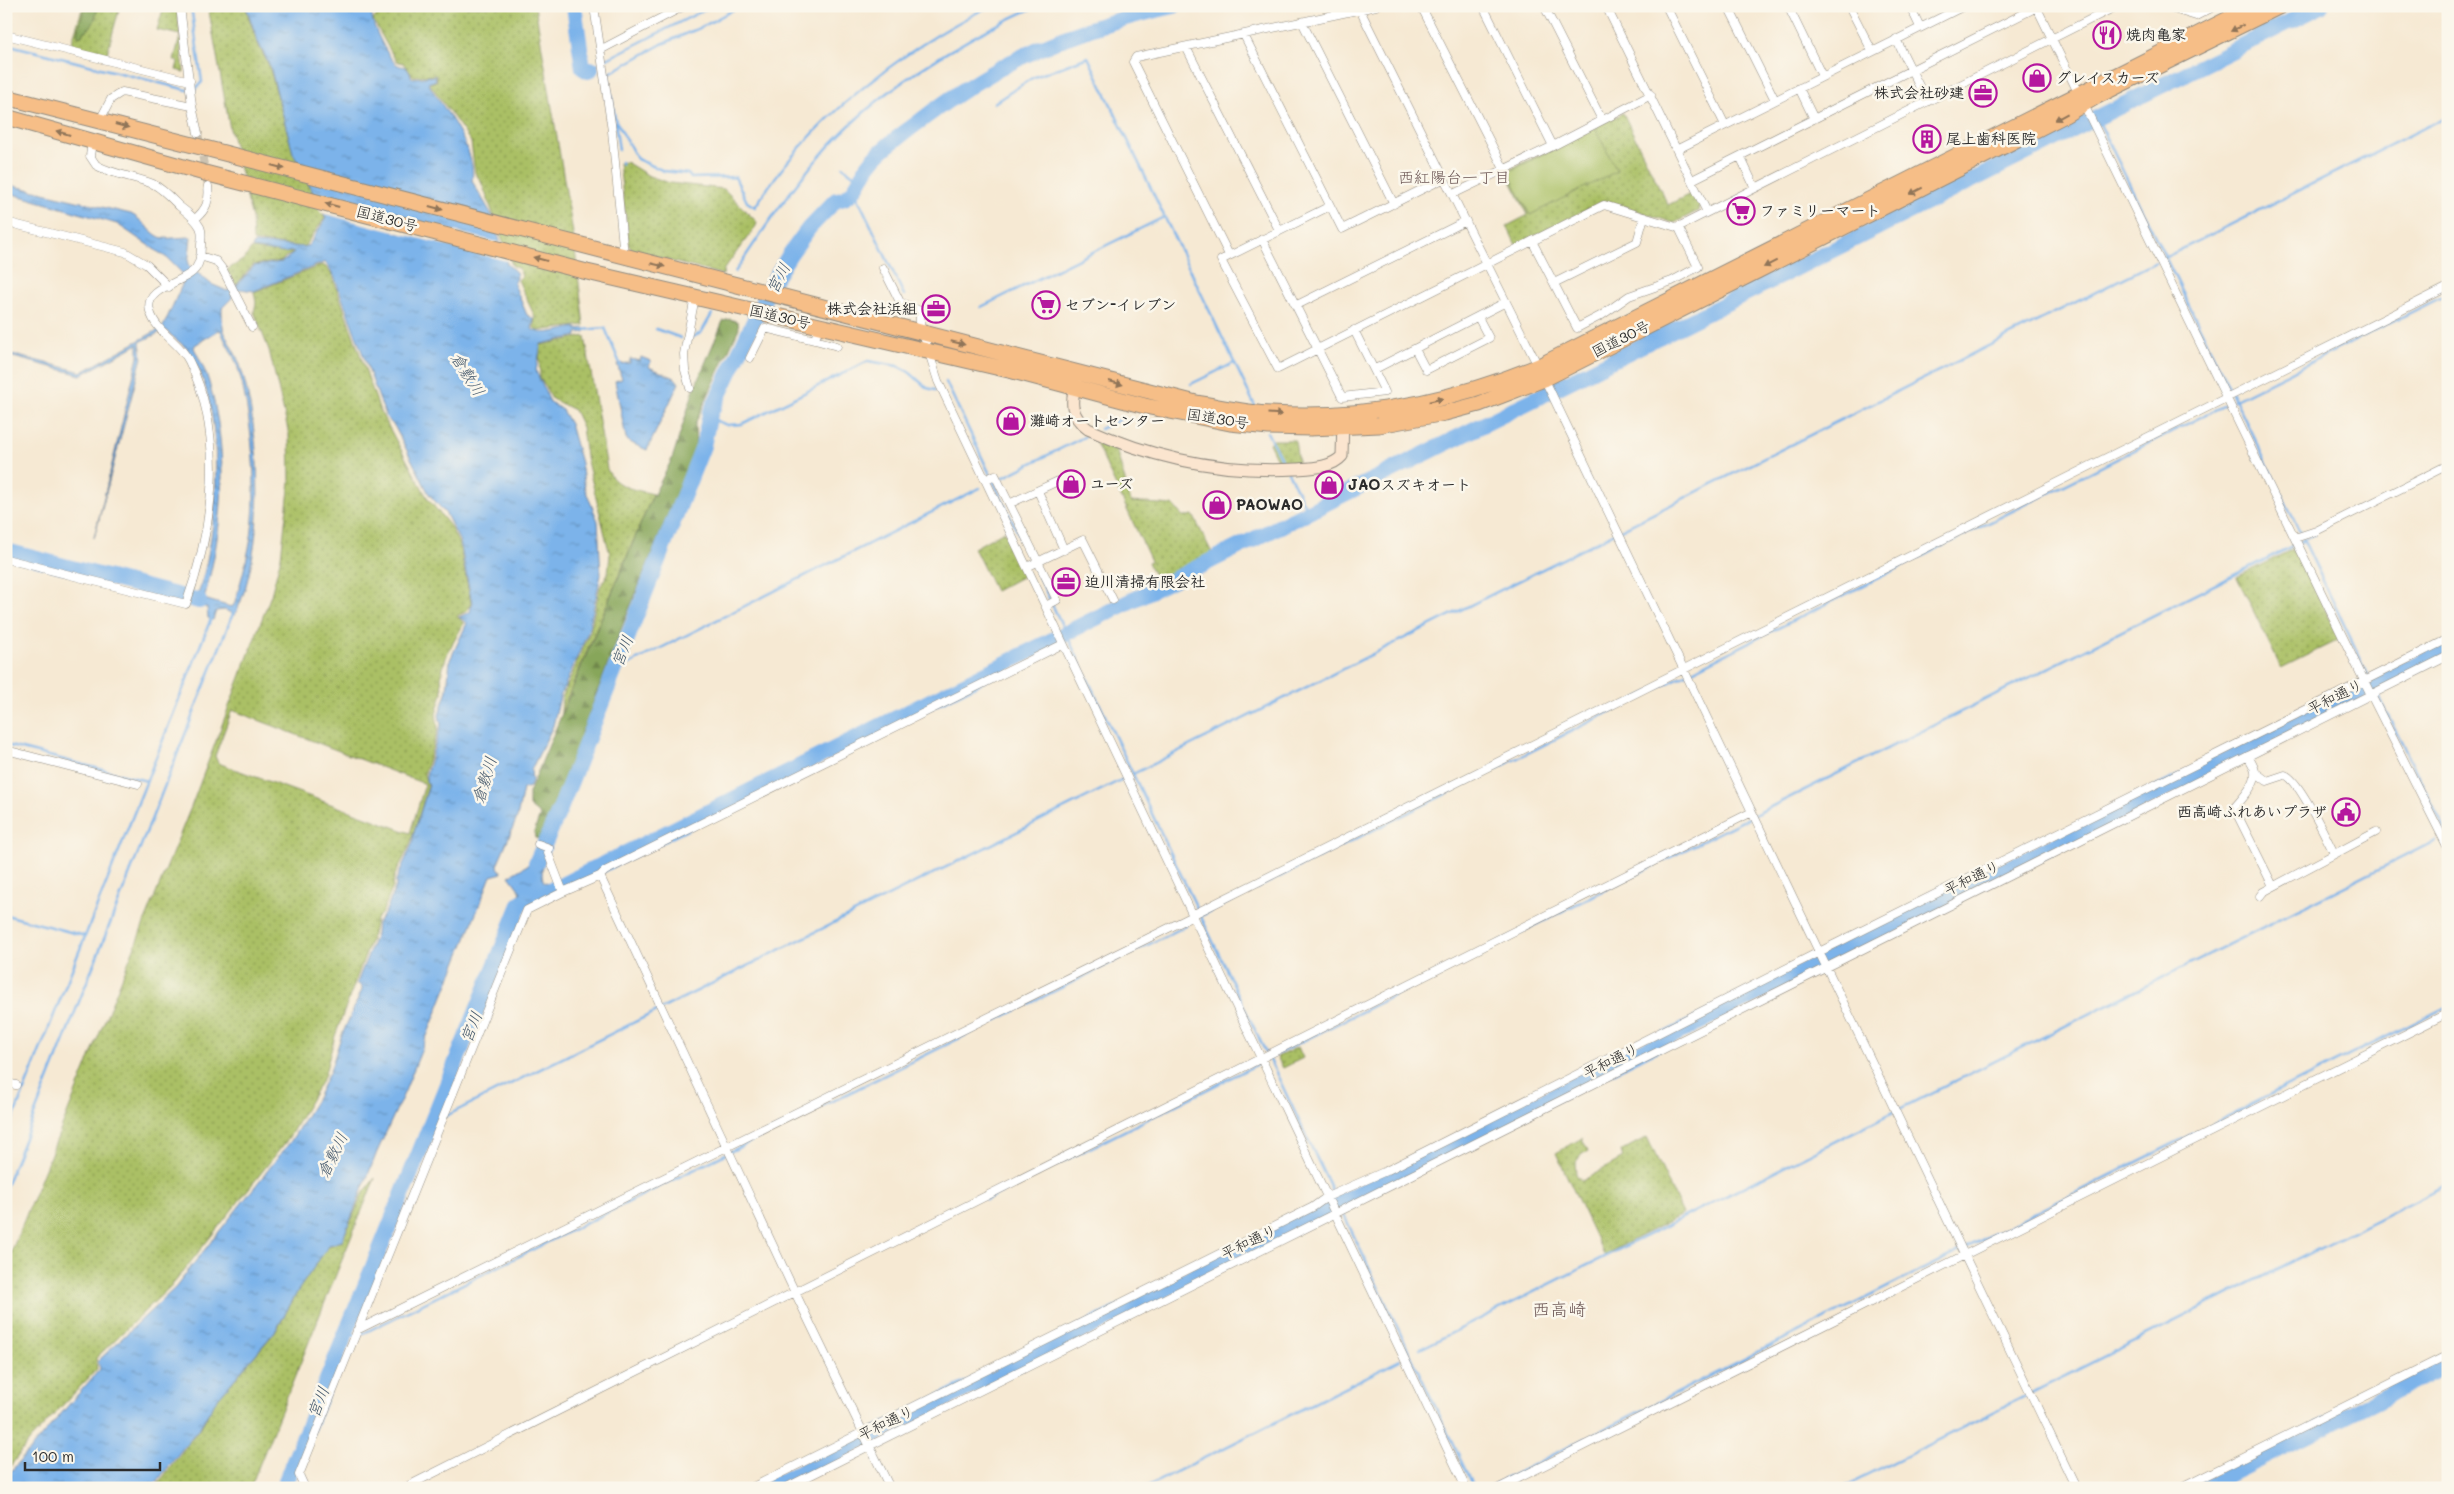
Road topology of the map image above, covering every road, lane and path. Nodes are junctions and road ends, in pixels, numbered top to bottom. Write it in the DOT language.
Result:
graph roads {
  1 [pos="180,6"];
  2 [pos="594,6"];
  3 [pos="684,6"];
  4 [pos="1376,6"];
  5 [pos="1421,6"];
  6 [pos="1483,6"];
  7 [pos="1544,6"];
  8 [pos="1606,6"];
  9 [pos="1666,6"];
  10 [pos="1728,6"];
  11 [pos="1788,6"];
  12 [pos="1849,6"];
  13 [pos="1910,6"];
  14 [pos="1964,6"];
  15 [pos="2117,6"];
  16 [pos="2164,6"];
  17 [pos="2215,6"];
  18 [pos="2254,6"];
  19 [pos="2280,6"];
  20 [pos="2037,7"];
  21 [pos="1360,10"];
  22 [pos="1302,22"];
  23 [pos="1920,27"];
  24 [pos="6,35"];
  25 [pos="1244,35"];
  26 [pos="1896,39"];
  27 [pos="2053,40"];
  28 [pos="1186,47"];
  29 [pos="602,49"];
  30 [pos="1872,51"];
  31 [pos="1911,70"];
  32 [pos="1822,76"];
  33 [pos="190,87"];
  34 [pos="1799,88"];
  35 [pos="1650,94"];
  36 [pos="6,98"];
  37 [pos="1775,100"];
  38 [pos="1927,102"];
  39 [pos="2084,104"];
  40 [pos="192,106"];
  41 [pos="6,117"];
  42 [pos="1814,119"];
  43 [pos="100,120"];
  44 [pos="1602,120"];
  45 [pos="1725,125"];
  46 [pos="198,133"];
  47 [pos="92,142"];
  48 [pos="1553,146"];
  49 [pos="1678,149"];
  50 [pos="1740,156"];
  51 [pos="1504,169"];
  52 [pos="201,172"];
  53 [pos="1445,178"];
  54 [pos="1692,180"];
  55 [pos="208,186"];
  56 [pos="1755,188"];
  57 [pos="1453,194"];
  58 [pos="1394,204"];
  59 [pos="1330,206"];
  60 [pos="1707,212"];
  61 [pos="1644,217"];
  62 [pos="194,219"];
  63 [pos="1466,221"];
  64 [pos="6,222"];
  65 [pos="1678,226"];
  66 [pos="1279,230"];
  67 [pos="1262,239"];
  68 [pos="1532,241"];
  69 [pos="1229,255"];
  70 [pos="200,256"];
  71 [pos="624,256"];
  72 [pos="1488,264"];
  73 [pos="883,268"];
  74 [pos="1554,283"];
  75 [pos="169,287"];
  76 [pos="2448,287"];
  77 [pos="695,297"];
  78 [pos="1506,302"];
  79 [pos="1297,305"];
  80 [pos="822,307"];
  81 [pos="1478,317"];
  82 [pos="252,327"];
  83 [pos="1354,330"];
  84 [pos="817,332"];
  85 [pos="924,334"];
  86 [pos="837,346"];
  87 [pos="1318,348"];
  88 [pos="1415,350"];
  89 [pos="929,352"];
  90 [pos="750,358"];
  91 [pos="1375,370"];
  92 [pos="1078,373"];
  93 [pos="1544,378"];
  94 [pos="690,388"];
  95 [pos="1074,388"];
  96 [pos="2231,395"];
  97 [pos="1343,421"];
  98 [pos="2448,465"];
  99 [pos="989,478"];
  100 [pos="1058,481"];
  101 [pos="1038,491"];
  102 [pos="1008,509"];
  103 [pos="2299,540"];
  104 [pos="1064,550"];
  105 [pos="6,559"];
  106 [pos="1033,564"];
  107 [pos="1113,600"];
  108 [pos="1050,604"];
  109 [pos="2448,639"];
  110 [pos="1062,642"];
  111 [pos="2448,656"];
  112 [pos="1685,673"];
  113 [pos="2368,680"];
  114 [pos="2370,693"];
  115 [pos="6,750"];
  116 [pos="2248,756"];
  117 [pos="2256,772"];
  118 [pos="138,784"];
  119 [pos="1753,815"];
  120 [pos="2376,832"];
  121 [pos="542,846"];
  122 [pos="2448,848"];
  123 [pos="2334,853"];
  124 [pos="600,876"];
  125 [pos="2273,886"];
  126 [pos="562,891"];
  127 [pos="2260,896"];
  128 [pos="1196,914"];
  129 [pos="1819,954"];
  130 [pos="1824,966"];
  131 [pos="2448,1013"];
  132 [pos="1265,1056"];
  133 [pos="6,1082"];
  134 [pos="16,1085"];
  135 [pos="729,1150"];
  136 [pos="1331,1196"];
  137 [pos="1338,1212"];
  138 [pos="1963,1252"];
  139 [pos="797,1294"];
  140 [pos="356,1334"];
  141 [pos="2448,1355"];
  142 [pos="864,1432"];
  143 [pos="870,1444"];
  144 [pos="305,1488"];
  145 [pos="404,1488"];
  146 [pos="752,1488"];
  147 [pos="785,1488"];
  148 [pos="890,1488"];
  149 [pos="1466,1488"];
  150 [pos="1499,1488"];
  151 [pos="2076,1488"];
  152 [pos="2181,1488"];
  1 -- 33 [label="street"];
  2 -- 29 [label="street"];
  3 -- 29 [label="street"];
  4 -- 21 [label="street"];
  5 -- 51 [label="street"];
  6 -- 48 [label="street"];
  7 -- 44 [label="street"];
  8 -- 35 [label="street"];
  9 -- 45 [label="street"];
  10 -- 37 [label="street"];
  11 -- 32 [label="street"];
  12 -- 30 [label="street"];
  13 -- 23 [label="street"];
  14 -- 23 [label="street"];
  15 -- 27 [label="street"];
  16 -- 17 [label="street"];
  18 -- 39 [label="highway, 国道30号"];
  19 -- 39 [label="highway, 国道30号, one-way"];
  20 -- 27 [label="street"];
  20 -- 31 [label="street"];
  21 -- 22 [label="street"];
  21 -- 53 [label="street"];
  22 -- 25 [label="street"];
  22 -- 58 [label="street"];
  23 -- 26 [label="street"];
  24 -- 33 [label="street"];
  25 -- 28 [label="street"];
  25 -- 59 [label="street"];
  26 -- 30 [label="street"];
  26 -- 31 [label="street"];
  27 -- 38 [label="street"];
  27 -- 39 [label="street"];
  28 -- 66 [label="street"];
  28 -- 69 [label="street"];
  29 -- 71 [label="street"];
  30 -- 32 [label="street"];
  31 -- 38 [label="street"];
  31 -- 42 [label="street"];
  32 -- 34 [label="street"];
  33 -- 40 [label="street"];
  34 -- 37 [label="street"];
  34 -- 42 [label="street"];
  35 -- 44 [label="street"];
  35 -- 49 [label="street"];
  36 -- 43 [label="highway, 国道30号"];
  36 -- 47 [label="highway"];
  37 -- 45 [label="street"];
  38 -- 56 [label="street"];
  39 -- 93 [label="highway, 国道30号"];
  39 -- 96 [label="street"];
  40 -- 43 [label="street"];
  40 -- 46 [label="street"];
  47 -- 41 [label="highway, 国道30号, one-way"];
  42 -- 50 [label="street"];
  43 -- 52 [label="highway"];
  43 -- 71 [label="highway, 国道30号, one-way"];
  44 -- 48 [label="street"];
  45 -- 49 [label="street"];
  47 -- 52 [label="highway, 国道30号"];
  47 -- 62 [label="street"];
  48 -- 51 [label="street"];
  49 -- 54 [label="street"];
  50 -- 54 [label="street"];
  50 -- 56 [label="street"];
  51 -- 57 [label="street"];
  77 -- 52 [label="highway, 国道30号, one-way"];
  53 -- 57 [label="street"];
  53 -- 58 [label="street"];
  54 -- 60 [label="street"];
  55 -- 62 [label="street"];
  56 -- 60 [label="street"];
  57 -- 63 [label="street"];
  58 -- 59 [label="street"];
  59 -- 66 [label="street"];
  60 -- 65 [label="street"];
  61 -- 65 [label="street"];
  61 -- 68 [label="street"];
  61 -- 74 [label="street"];
  62 -- 70 [label="street"];
  63 -- 72 [label="street"];
  63 -- 79 [label="street"];
  64 -- 75 [label="street"];
  65 -- 74 [label="street"];
  66 -- 67 [label="street"];
  67 -- 69 [label="street"];
  67 -- 79 [label="street"];
  68 -- 72 [label="street"];
  68 -- 74 [label="street"];
  69 -- 87 [label="street"];
  70 -- 75 [label="street"];
  70 -- 82 [label="street"];
  71 -- 80 [label="highway, 国道30号, one-way"];
  72 -- 78 [label="street"];
  72 -- 83 [label="street"];
  73 -- 85 [label="street"];
  75 -- 105 [label="street"];
  76 -- 96 [label="street"];
  77 -- 84 [label="highway, 国道30号"];
  77 -- 94 [label="street"];
  78 -- 81 [label="street"];
  78 -- 93 [label="street"];
  79 -- 87 [label="street"];
  80 -- 84 [label="highway"];
  80 -- 85 [label="highway, 国道30号"];
  81 -- 88 [label="street"];
  81 -- 88 [label="street"];
  83 -- 87 [label="street"];
  83 -- 91 [label="street"];
  84 -- 86 [label="street"];
  84 -- 89 [label="highway, 国道30号"];
  84 -- 90 [label="street"];
  85 -- 89 [label="street"];
  85 -- 92 [label="highway, 国道30号, one-way"];
  87 -- 91 [label="street"];
  88 -- 91 [label="street"];
  89 -- 95 [label="highway, 国道30号"];
  89 -- 99 [label="street"];
  92 -- 95 [label="street"];
  92 -- 97 [label="highway, 国道30号, one-way"];
  93 -- 97 [label="highway, 国道30号"];
  93 -- 112 [label="street"];
  95 -- 97 [label="highway, 国道30号"];
  95 -- 97 [label="street"];
  96 -- 103 [label="street"];
  96 -- 112 [label="street"];
  98 -- 103 [label="street"];
  99 -- 102 [label="street"];
  99 -- 102 [label="street"];
  100 -- 101 [label="street"];
  101 -- 102 [label="street"];
  101 -- 104 [label="street"];
  102 -- 106 [label="street"];
  102 -- 106 [label="street"];
  103 -- 113 [label="street"];
  104 -- 106 [label="street"];
  104 -- 107 [label="street"];
  106 -- 108 [label="street"];
  106 -- 108 [label="street"];
  108 -- 110 [label="street"];
  109 -- 113 [label="street"];
  110 -- 124 [label="street"];
  110 -- 128 [label="street"];
  111 -- 114 [label="street, 平和通り"];
  112 -- 119 [label="street"];
  112 -- 128 [label="street"];
  113 -- 114 [label="street"];
  113 -- 129 [label="street"];
  114 -- 116 [label="street, 平和通り"];
  114 -- 122 [label="street"];
  115 -- 118 [label="street"];
  116 -- 117 [label="street"];
  116 -- 130 [label="street, 平和通り"];
  117 -- 123 [label="street"];
  117 -- 125 [label="street"];
  119 -- 129 [label="street"];
  119 -- 132 [label="street"];
  120 -- 123 [label="street"];
  121 -- 126 [label="street"];
  123 -- 125 [label="street"];
  124 -- 126 [label="street"];
  124 -- 135 [label="street"];
  125 -- 127 [label="street"];
  126 -- 140 [label="street"];
  128 -- 132 [label="street"];
  128 -- 135 [label="street"];
  129 -- 130 [label="street"];
  129 -- 136 [label="street"];
  130 -- 137 [label="street, 平和通り"];
  130 -- 138 [label="street"];
  131 -- 138 [label="street"];
  132 -- 136 [label="street"];
  132 -- 139 [label="street"];
  133 -- 134 [label="street"];
  135 -- 139 [label="street"];
  135 -- 140 [label="street"];
  136 -- 137 [label="street"];
  136 -- 142 [label="street"];
  137 -- 143 [label="street, 平和通り"];
  137 -- 149 [label="street"];
  138 -- 150 [label="street"];
  138 -- 151 [label="street"];
  139 -- 142 [label="street"];
  139 -- 145 [label="street"];
  140 -- 144 [label="street"];
  141 -- 152 [label="street"];
  142 -- 143 [label="street"];
  142 -- 146 [label="street"];
  143 -- 147 [label="street, 平和通り"];
  143 -- 148 [label="street"];
}
